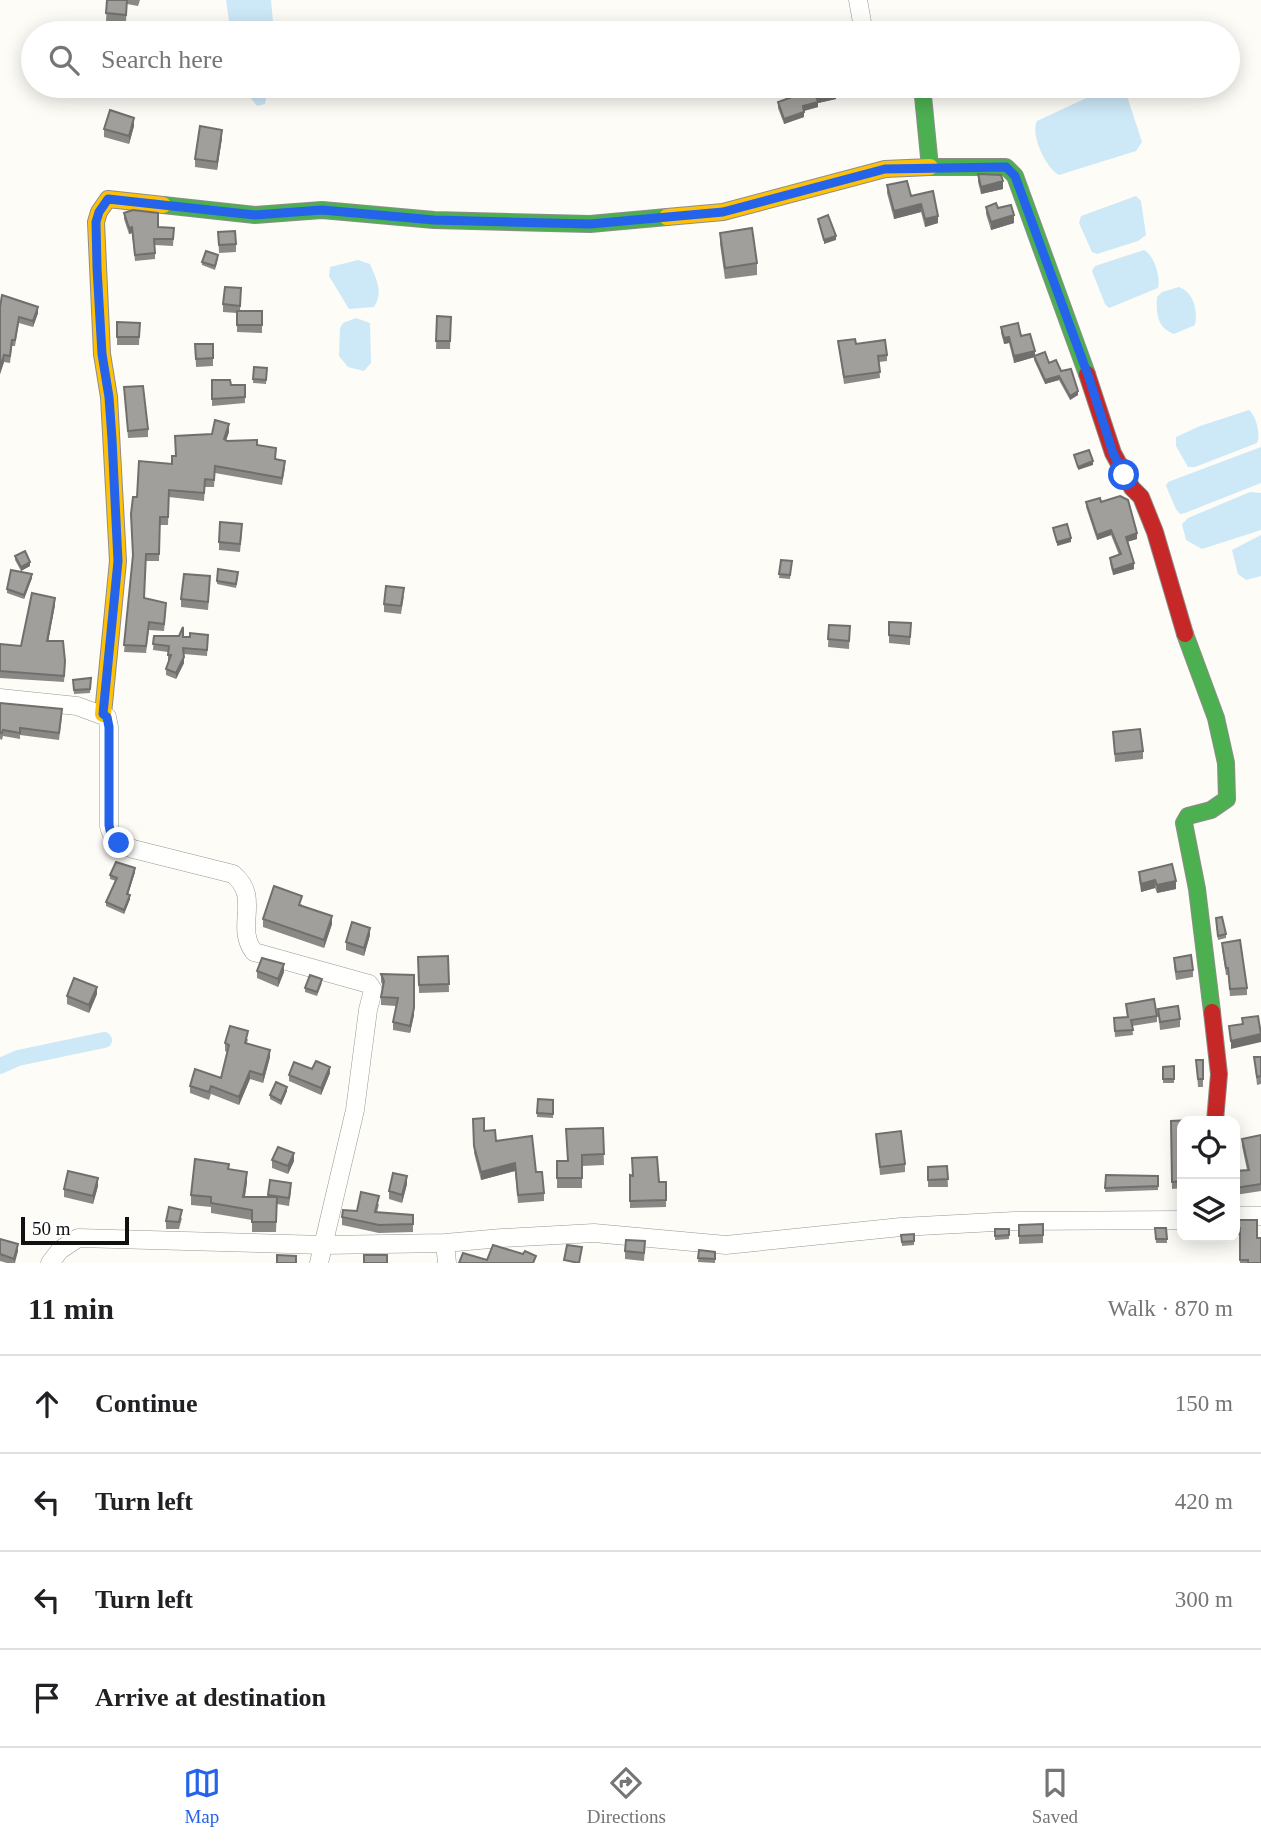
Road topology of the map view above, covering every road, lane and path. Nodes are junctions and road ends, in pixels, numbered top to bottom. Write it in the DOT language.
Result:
graph roads {
  1 [pos="858,0"];
  2 [pos="862,21"];
  3 [pos="923,98"];
  4 [pos="930,167"];
  5 [pos="0,698"];
  6 [pos="103,714"];
  7 [pos="1215,1116"];
  8 [pos="1240,1216"];
  9 [pos="1261,1216"];
  10 [pos="1177,1220"];
  11 [pos="445,1243"];
  12 [pos="324,1245"];
  13 [pos="50,1263"];
  14 [pos="319,1263"];
  15 [pos="447,1263"];
  1 -- 2 [label="street"];
  3 -- 4 [label="street"];
  4 -- 6 [label="street"];
  4 -- 7 [label="street"];
  5 -- 6 [label="street"];
  6 -- 12 [label="street"];
  8 -- 9 [label="street"];
  10 -- 11 [label="street"];
  11 -- 12 [label="street"];
  11 -- 15 [label="street"];
  12 -- 13 [label="street"];
  12 -- 14 [label="street"];
}
